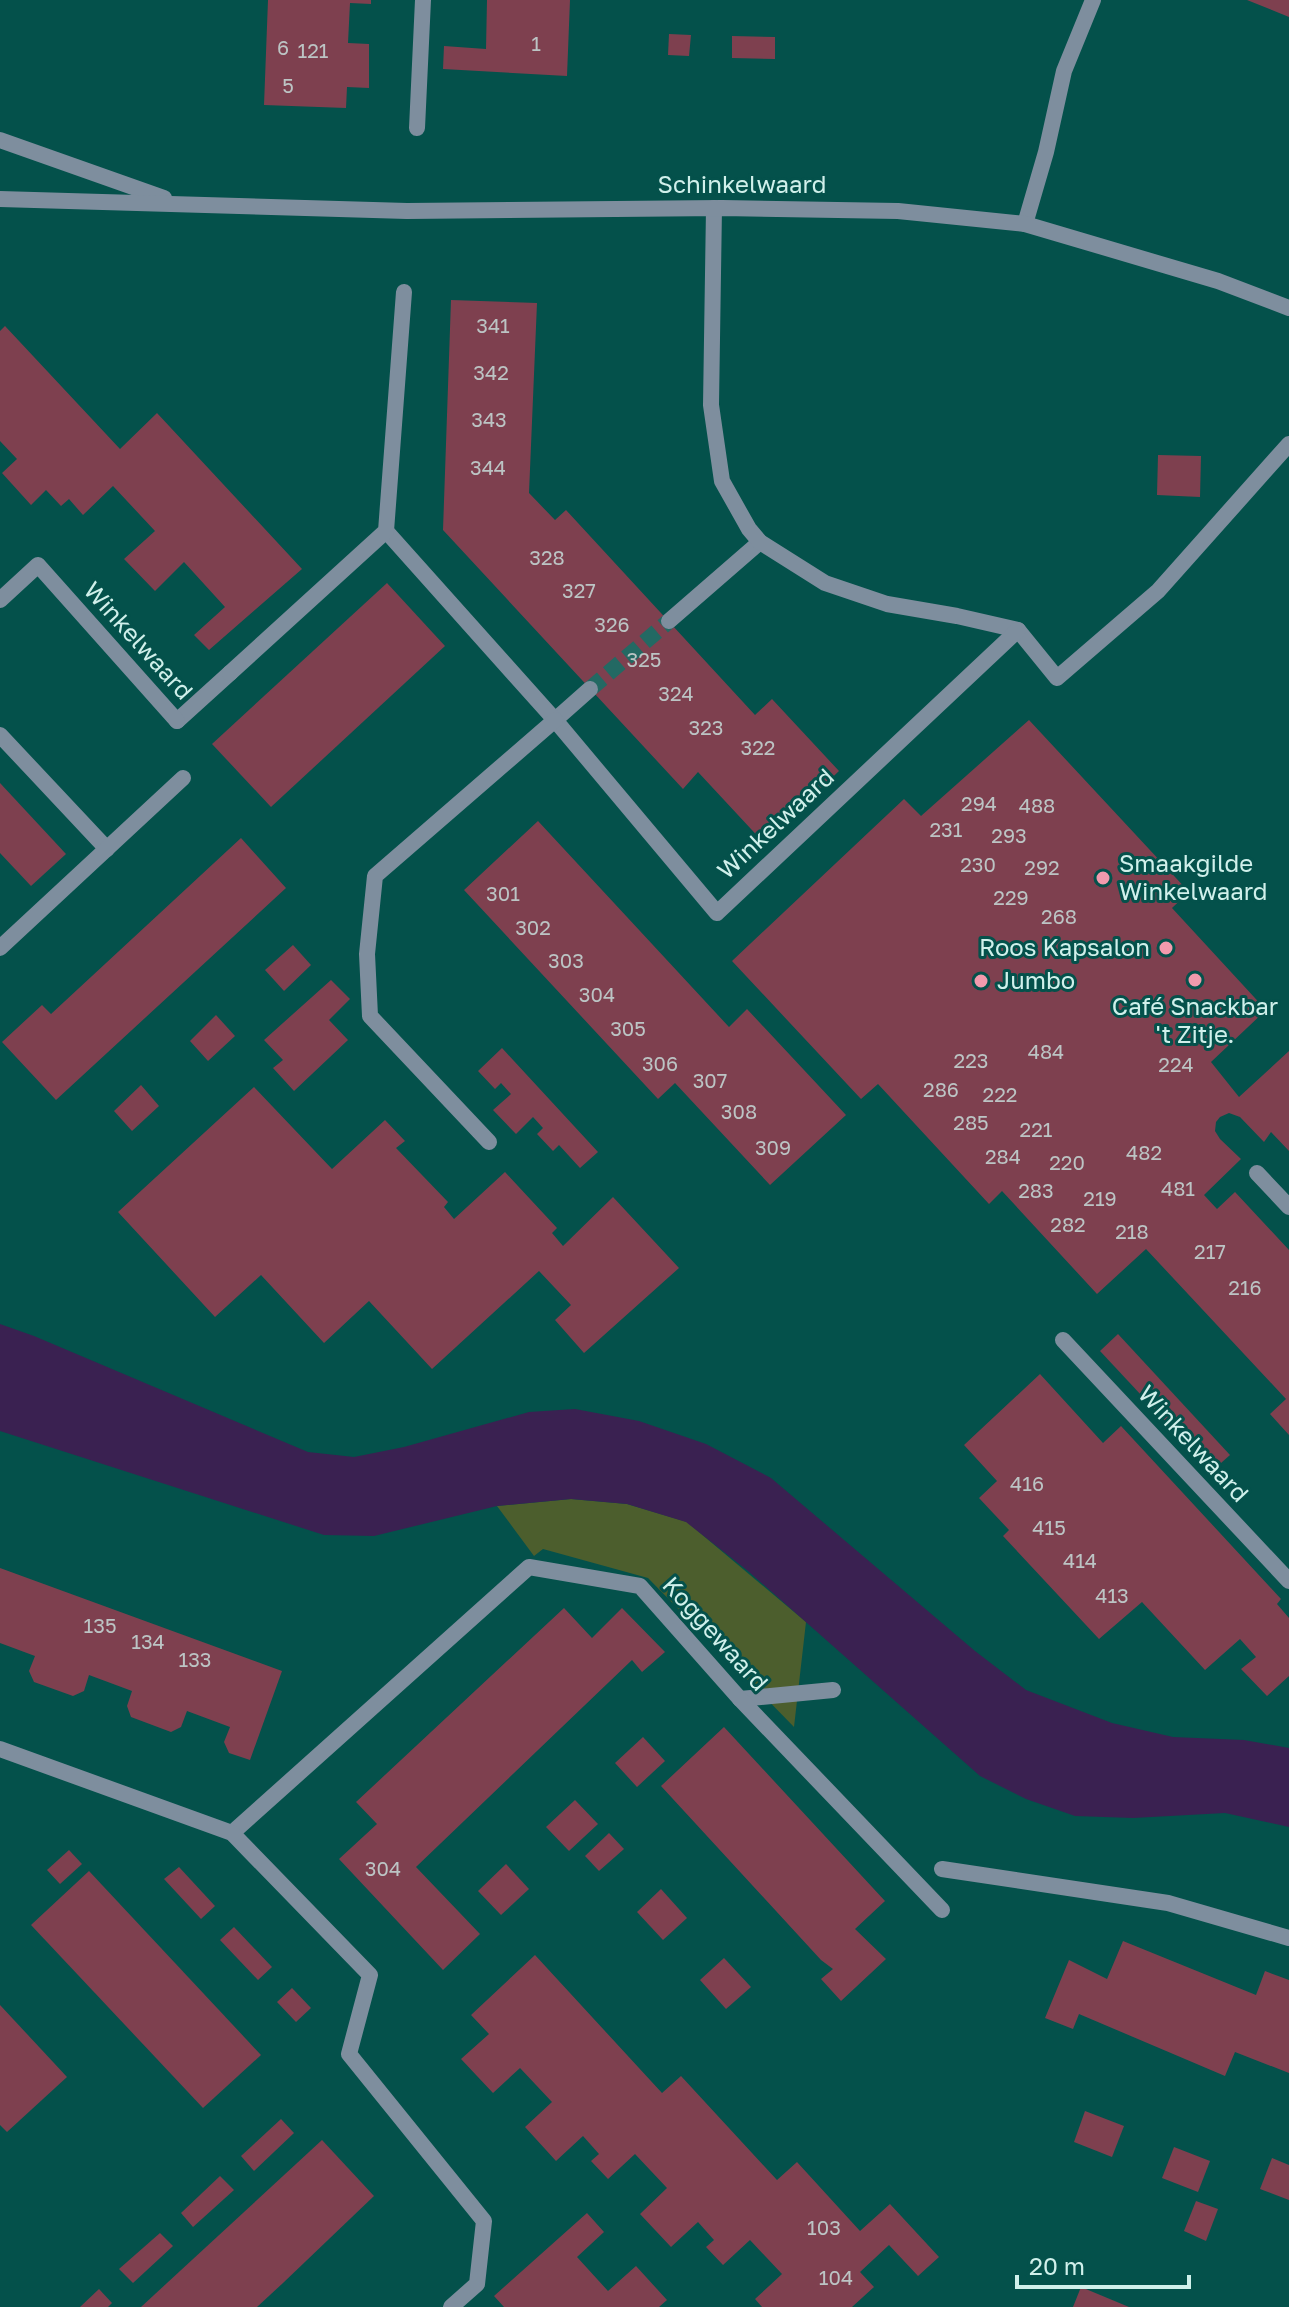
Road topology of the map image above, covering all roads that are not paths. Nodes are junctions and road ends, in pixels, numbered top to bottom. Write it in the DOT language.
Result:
graph roads {
  1 [pos="423,0"];
  2 [pos="1093,0"];
  3 [pos="417,128"];
  4 [pos="0,140"];
  5 [pos="0,199"];
  6 [pos="181,204"];
  7 [pos="714,208"];
  8 [pos="1025,224"];
  9 [pos="404,292"];
  10 [pos="1289,308"];
  11 [pos="1289,444"];
  12 [pos="386,531"];
  13 [pos="760,542"];
  14 [pos="0,600"];
  15 [pos="669,621"];
  16 [pos="1018,630"];
  17 [pos="590,689"];
  18 [pos="555,720"];
  19 [pos="0,735"];
  20 [pos="183,778"];
  21 [pos="107,849"];
  22 [pos="0,948"];
  23 [pos="489,1142"];
  24 [pos="1257,1173"];
  25 [pos="1289,1207"];
  26 [pos="1063,1340"];
  27 [pos="1289,1581"];
  28 [pos="833,1690"];
  29 [pos="740,1699"];
  30 [pos="0,1749"];
  31 [pos="232,1833"];
  32 [pos="942,1869"];
  33 [pos="942,1910"];
  34 [pos="1289,1938"];
  35 [pos="451,2307"];
  1 -- 3 [label="street"];
  2 -- 8 [label="street"];
  4 -- 6 [label="street, Schinkelwaard"];
  5 -- 6 [label="street, Schinkelwaard"];
  6 -- 7 [label="street, Schinkelwaard"];
  7 -- 8 [label="street, Schinkelwaard"];
  7 -- 13 [label="street"];
  8 -- 10 [label="street, Schinkelwaard"];
  9 -- 12 [label="street"];
  11 -- 16 [label="street"];
  12 -- 14 [label="street, Winkelwaard"];
  12 -- 18 [label="street, Winkelwaard"];
  13 -- 15 [label="street"];
  13 -- 16 [label="street"];
  16 -- 18 [label="street, Winkelwaard"];
  17 -- 18 [label="street"];
  18 -- 23 [label="street"];
  19 -- 21 [label="street"];
  20 -- 21 [label="street"];
  21 -- 22 [label="street"];
  24 -- 25 [label="street"];
  26 -- 27 [label="street, Winkelwaard"];
  28 -- 29 [label="street"];
  29 -- 31 [label="street, Koggewaard"];
  29 -- 33 [label="street, Koggewaard"];
  30 -- 31 [label="street"];
  31 -- 35 [label="street"];
  32 -- 34 [label="street"];
}
